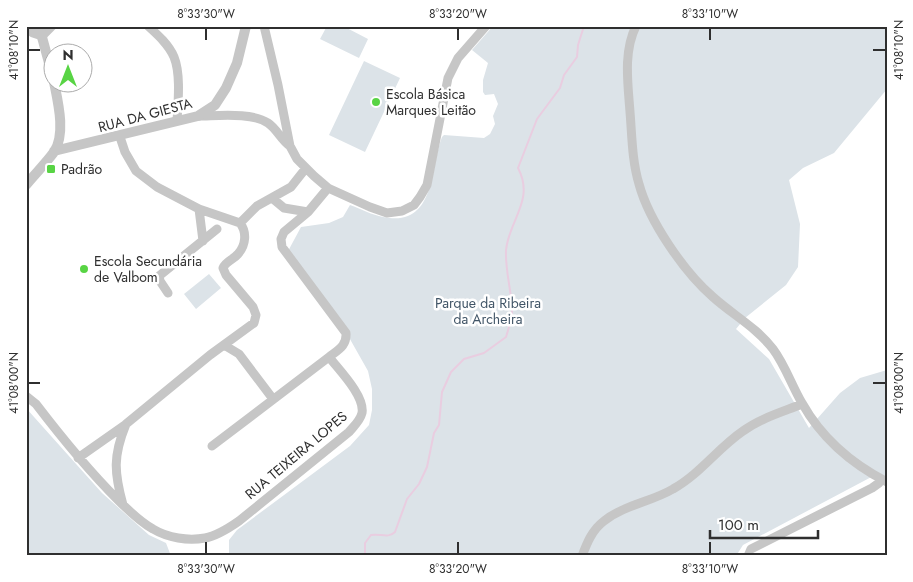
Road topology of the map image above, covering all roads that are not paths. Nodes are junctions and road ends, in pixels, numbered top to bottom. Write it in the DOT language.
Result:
graph roads {
  1 [pos="52,26"];
  2 [pos="148,26"];
  3 [pos="246,26"];
  4 [pos="264,26"];
  5 [pos="486,26"];
  6 [pos="636,26"];
  7 [pos="26,28"];
  8 [pos="41,31"];
  9 [pos="56,92"];
  10 [pos="198,116"];
  11 [pos="176,121"];
  12 [pos="120,137"];
  13 [pos="290,146"];
  14 [pos="54,152"];
  15 [pos="306,168"];
  16 [pos="26,185"];
  17 [pos="328,188"];
  18 [pos="272,198"];
  19 [pos="199,209"];
  20 [pos="308,212"];
  21 [pos="240,223"];
  22 [pos="217,230"];
  23 [pos="203,241"];
  24 [pos="168,293"];
  25 [pos="224,345"];
  26 [pos="329,357"];
  27 [pos="26,396"];
  28 [pos="273,399"];
  29 [pos="802,404"];
  30 [pos="126,424"];
  31 [pos="212,446"];
  32 [pos="78,458"];
  33 [pos="884,480"];
  34 [pos="123,505"];
  35 [pos="582,556"];
  36 [pos="748,556"];
  1 -- 8 [label="street"];
  2 -- 11 [label="street"];
  3 -- 10 [label="street, RUA DA GIESTA"];
  4 -- 13 [label="street"];
  5 -- 17 [label="street"];
  6 -- 29 [label="street"];
  7 -- 8 [label="street"];
  9 -- 14 [label="street"];
  10 -- 11 [label="street, RUA DA GIESTA"];
  10 -- 13 [label="street"];
  11 -- 12 [label="street, RUA DA GIESTA"];
  12 -- 14 [label="street, RUA DA GIESTA"];
  12 -- 19 [label="street"];
  13 -- 15 [label="street"];
  14 -- 16 [label="street"];
  15 -- 17 [label="street"];
  15 -- 18 [label="street"];
  17 -- 20 [label="street"];
  18 -- 20 [label="street"];
  18 -- 21 [label="street"];
  19 -- 21 [label="street"];
  19 -- 23 [label="street"];
  20 -- 26 [label="street"];
  21 -- 25 [label="street"];
  22 -- 23 [label="street"];
  23 -- 24 [label="street"];
  25 -- 28 [label="street"];
  25 -- 30 [label="street"];
  26 -- 28 [label="street"];
  26 -- 34 [label="street, RUA TEIXEIRA LOPES"];
  27 -- 32 [label="street, RUA TEIXEIRA LOPES"];
  28 -- 31 [label="street"];
  29 -- 33 [label="street"];
  29 -- 35 [label="street"];
  30 -- 32 [label="street"];
  30 -- 34 [label="street"];
  32 -- 34 [label="street, RUA TEIXEIRA LOPES"];
  33 -- 36 [label="street"];
}
